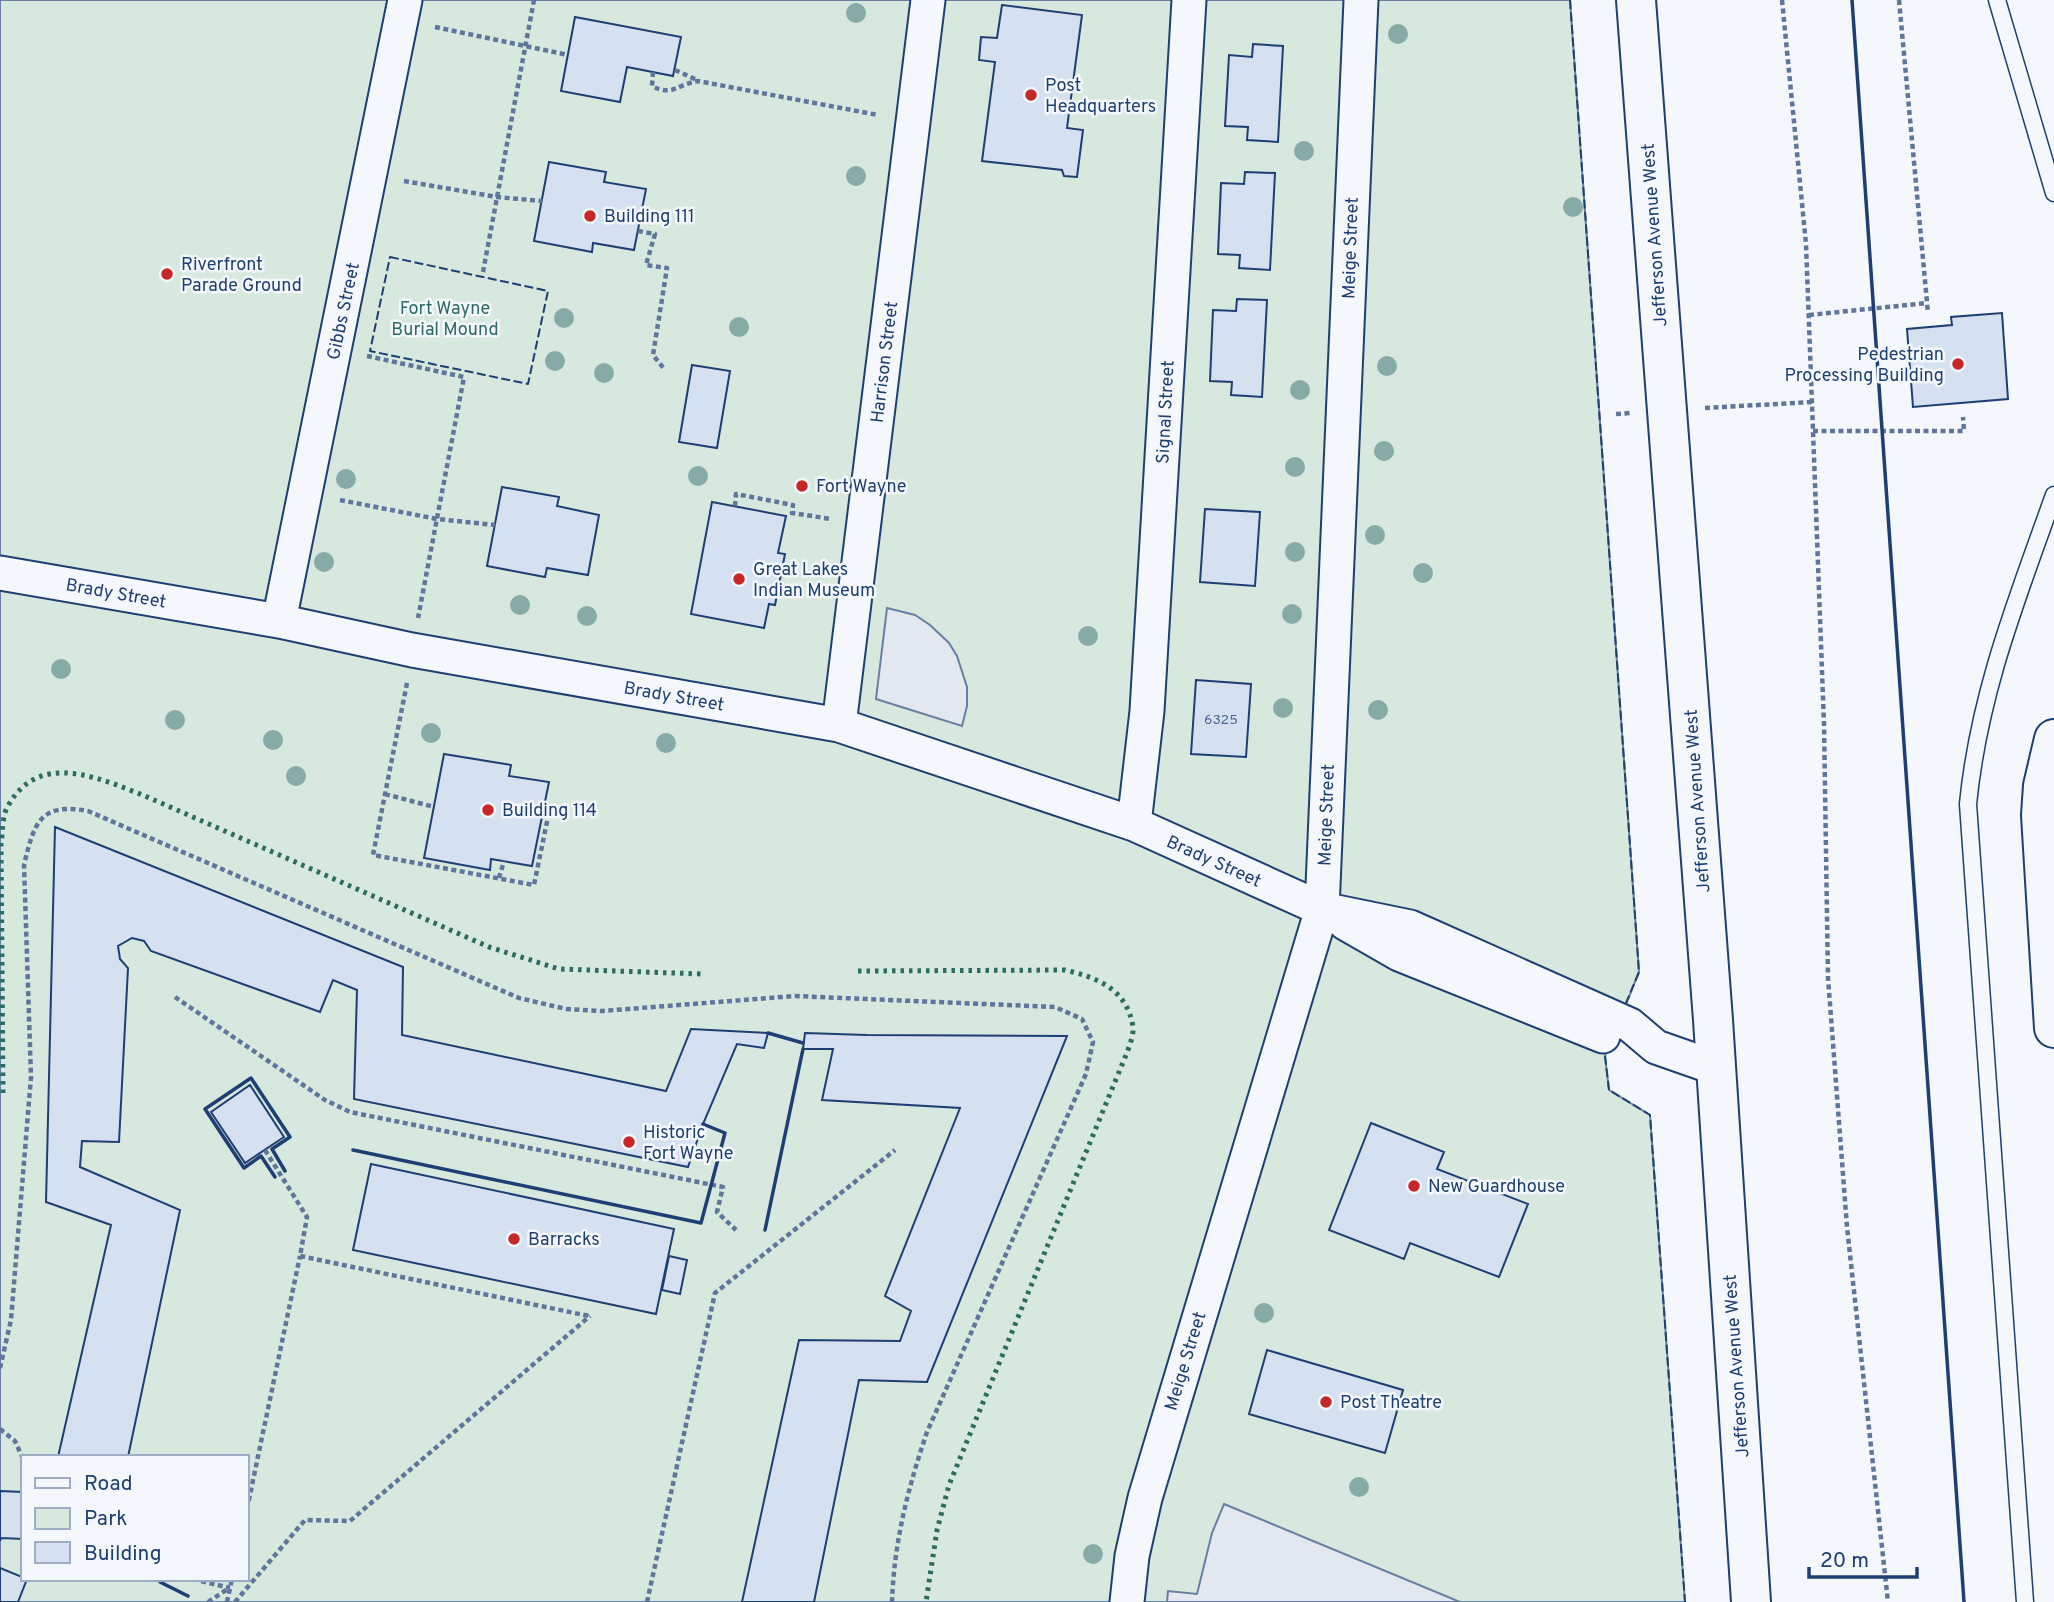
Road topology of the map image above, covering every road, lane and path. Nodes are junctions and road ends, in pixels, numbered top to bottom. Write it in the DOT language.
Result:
graph roads {
  1 [pos="534,0"];
  2 [pos="928,0"];
  3 [pos="1189,0"];
  4 [pos="1361,0"];
  5 [pos="1636,0"];
  6 [pos="1782,0"];
  7 [pos="1899,0"];
  8 [pos="1997,0"];
  9 [pos="403,10"];
  10 [pos="526,45"];
  11 [pos="568,55"];
  12 [pos="675,70"];
  13 [pos="653,72"];
  14 [pos="698,81"];
  15 [pos="914,122"];
  16 [pos="371,176"];
  17 [pos="2054,193"];
  18 [pos="497,197"];
  19 [pos="541,201"];
  20 [pos="638,231"];
  21 [pos="483,272"];
  22 [pos="1927,303"];
  23 [pos="1928,313"];
  24 [pos="1808,315"];
  25 [pos="335,349"];
  26 [pos="665,370"];
  27 [pos="1812,402"];
  28 [pos="1717,408"];
  29 [pos="1963,417"];
  30 [pos="1813,431"];
  31 [pos="305,494"];
  32 [pos="2054,495"];
  33 [pos="735,506"];
  34 [pos="437,519"];
  35 [pos="838,521"];
  36 [pos="495,525"];
  37 [pos="0,573"];
  38 [pos="279,621"];
  39 [pos="416,625"];
  40 [pos="408,675"];
  41 [pos="839,725"];
  42 [pos="2054,739"];
  43 [pos="385,794"];
  44 [pos="434,807"];
  45 [pos="543,814"];
  46 [pos="1134,824"];
  47 [pos="504,861"];
  48 [pos="499,878"];
  49 [pos="1322,909"];
  50 [pos="175,998"];
  51 [pos="2054,1028"];
  52 [pos="1716,1068"];
  53 [pos="265,1150"];
  54 [pos="895,1150"];
  55 [pos="736,1230"];
  56 [pos="300,1256"];
  57 [pos="3,1343"];
  58 [pos="0,1368"];
  59 [pos="0,1429"];
  60 [pos="21,1455"];
  61 [pos="248,1504"];
  62 [pos="201,1581"];
  63 [pos="232,1581"];
  64 [pos="230,1588"];
  65 [pos="208,1602"];
  66 [pos="227,1602"];
  67 [pos="235,1602"];
  68 [pos="647,1602"];
  69 [pos="892,1602"];
  70 [pos="1126,1602"];
  71 [pos="1751,1602"];
  72 [pos="1888,1602"];
  73 [pos="2025,1602"];
  1 -- 10 [label="path"];
  2 -- 15 [label="street, Harrison Street"];
  3 -- 46 [label="street, Signal Street"];
  4 -- 49 [label="street, Meige Street"];
  5 -- 52 [label="main road, Jefferson Avenue West"];
  6 -- 24 [label="path"];
  7 -- 22 [label="path"];
  8 -- 17 [label="lane"];
  9 -- 10 [label="path"];
  9 -- 16 [label="street, Gibbs Street"];
  10 -- 11 [label="path"];
  10 -- 18 [label="path"];
  12 -- 14 [label="path"];
  13 -- 14 [label="path"];
  14 -- 15 [label="path"];
  15 -- 41 [label="street, Harrison Street"];
  16 -- 18 [label="path"];
  16 -- 25 [label="street, Gibbs Street"];
  18 -- 19 [label="path"];
  18 -- 21 [label="path"];
  20 -- 26 [label="path"];
  22 -- 23 [label="path"];
  22 -- 24 [label="path"];
  24 -- 27 [label="path"];
  25 -- 31 [label="street, Gibbs Street"];
  25 -- 34 [label="path"];
  27 -- 28 [label="path"];
  27 -- 30 [label="path"];
  29 -- 30 [label="path"];
  30 -- 72 [label="path"];
  31 -- 34 [label="path"];
  31 -- 38 [label="street, Gibbs Street"];
  32 -- 73 [label="lane"];
  33 -- 35 [label="path"];
  34 -- 36 [label="path"];
  34 -- 39 [label="path"];
  37 -- 38 [label="street, Brady Street"];
  38 -- 41 [label="street, Brady Street"];
  40 -- 43 [label="path"];
  41 -- 46 [label="street, Brady Street"];
  42 -- 51 [label="main road"];
  43 -- 44 [label="path"];
  43 -- 48 [label="path"];
  45 -- 48 [label="path"];
  46 -- 49 [label="street, Brady Street"];
  47 -- 48 [label="path"];
  49 -- 52 [label="street, Brady Street"];
  49 -- 70 [label="street, Meige Street"];
  50 -- 55 [label="path"];
  52 -- 71 [label="main road, Jefferson Avenue West"];
  53 -- 56 [label="path"];
  54 -- 68 [label="path"];
  56 -- 61 [label="path"];
  56 -- 67 [label="path"];
  57 -- 58 [label="path"];
  57 -- 69 [label="path"];
  59 -- 60 [label="path"];
  62 -- 64 [label="path"];
  63 -- 64 [label="path"];
  64 -- 65 [label="path"];
  64 -- 66 [label="path"];
}
